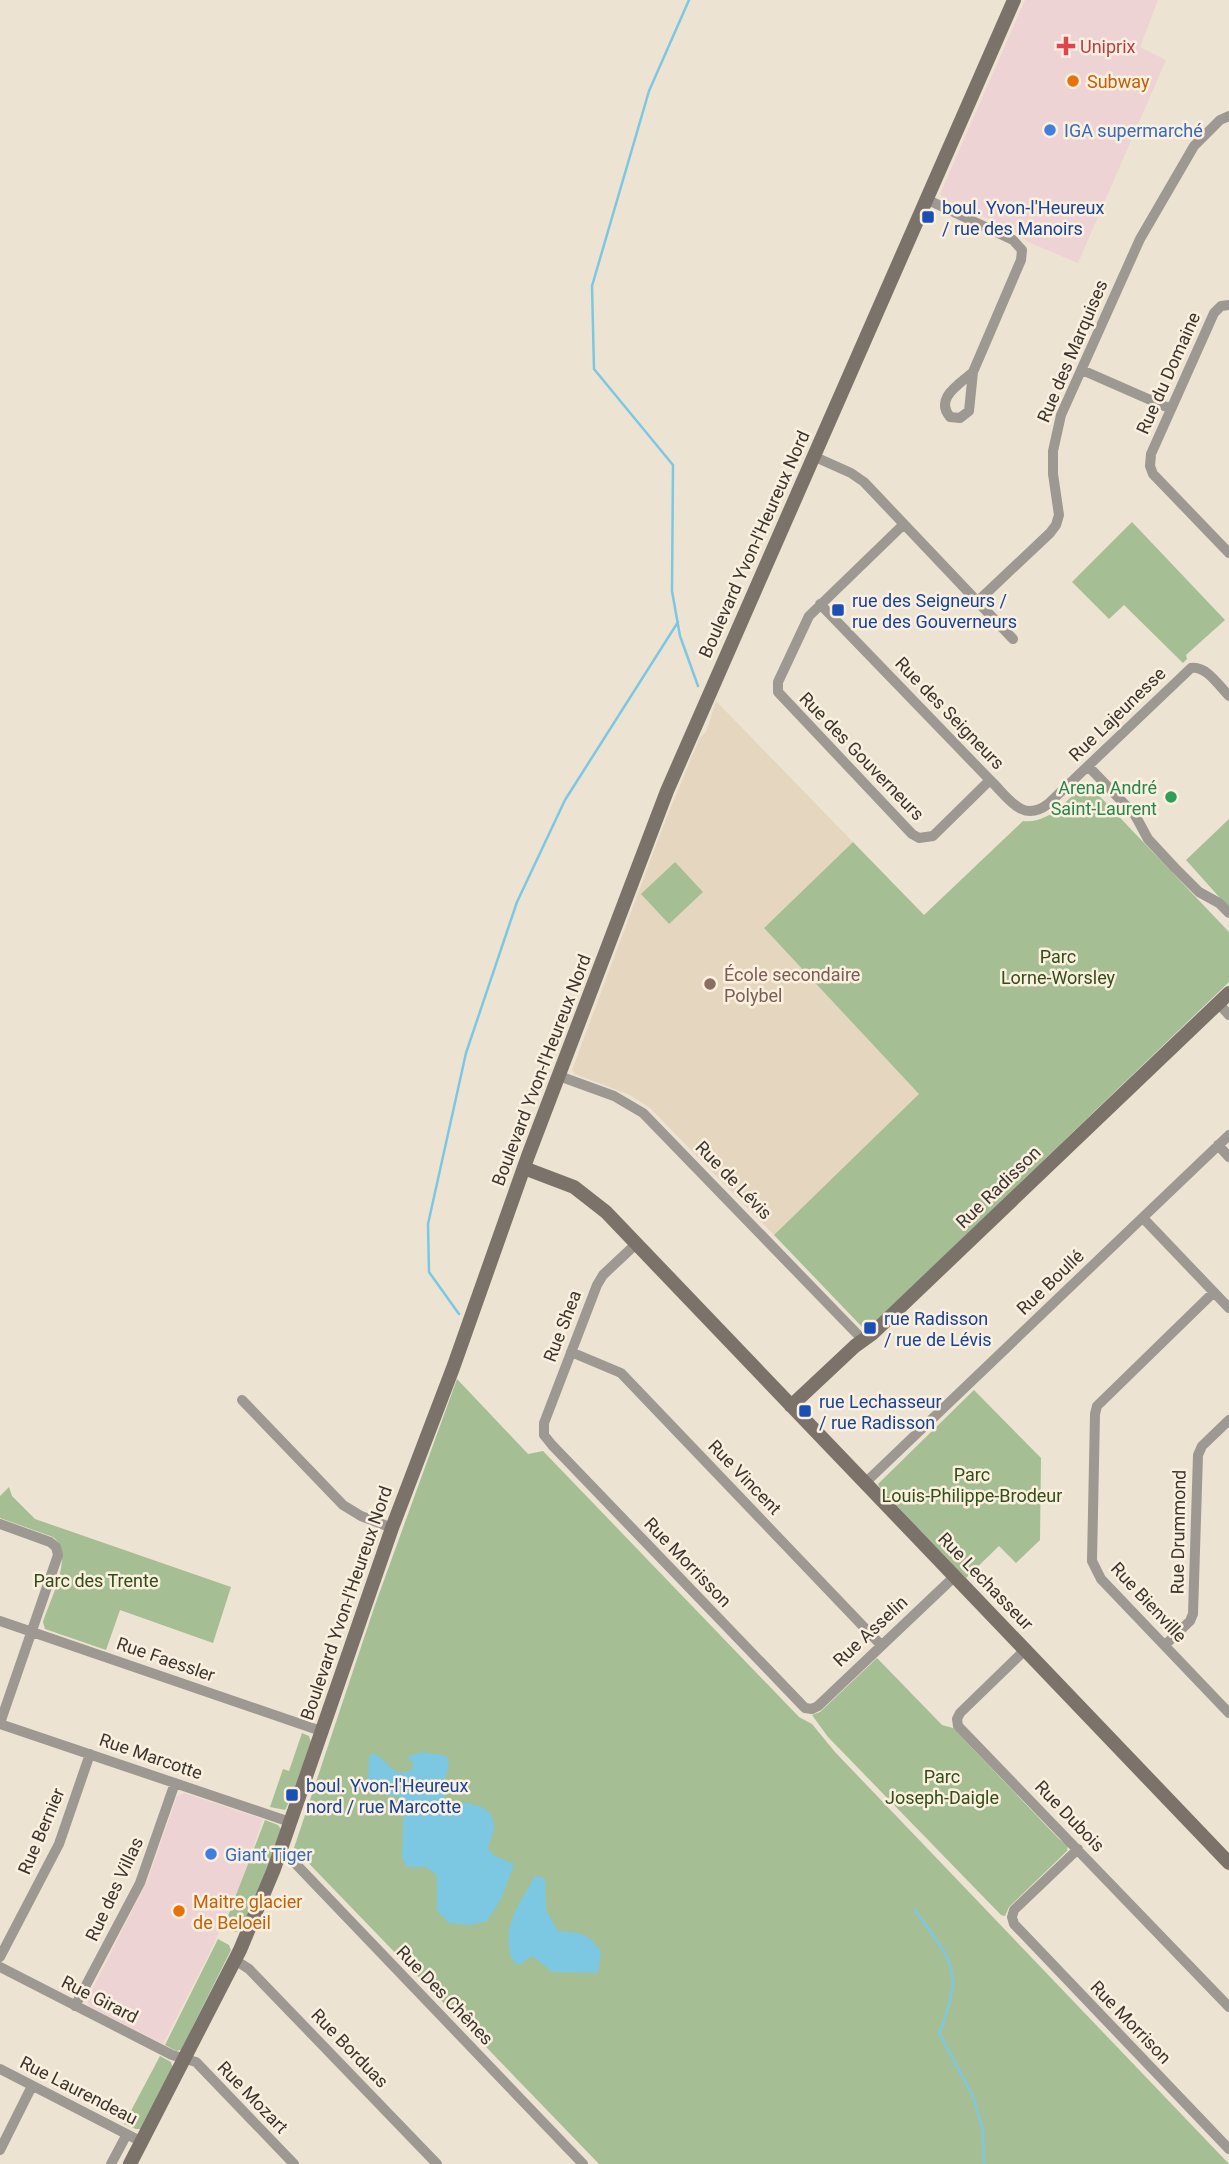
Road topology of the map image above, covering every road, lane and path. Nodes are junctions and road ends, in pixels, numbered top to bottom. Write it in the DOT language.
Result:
graph roads {
  1 [pos="1014,0"];
  2 [pos="1229,116"];
  3 [pos="926,200"];
  4 [pos="1226,305"];
  5 [pos="1082,370"];
  6 [pos="973,372"];
  7 [pos="1171,409"];
  8 [pos="813,456"];
  9 [pos="904,524"];
  10 [pos="1229,553"];
  11 [pos="978,601"];
  12 [pos="820,604"];
  13 [pos="1013,639"];
  14 [pos="1229,696"];
  15 [pos="1088,766"];
  16 [pos="990,780"];
  17 [pos="1028,813"];
  18 [pos="1229,913"];
  19 [pos="1224,998"];
  20 [pos="1229,1014"];
  21 [pos="559,1076"];
  22 [pos="1229,1135"];
  23 [pos="1218,1146"];
  24 [pos="1229,1157"];
  25 [pos="524,1168"];
  26 [pos="1143,1218"];
  27 [pos="636,1244"];
  28 [pos="1214,1292"];
  29 [pos="1229,1308"];
  30 [pos="863,1340"];
  31 [pos="571,1352"];
  32 [pos="242,1400"];
  33 [pos="791,1406"];
  34 [pos="1229,1420"];
  35 [pos="544,1435"];
  36 [pos="865,1483"];
  37 [pos="0,1524"];
  38 [pos="392,1528"];
  39 [pos="954,1577"];
  40 [pos="0,1621"];
  41 [pos="32,1632"];
  42 [pos="881,1645"];
  43 [pos="1165,1645"];
  44 [pos="1025,1650"];
  45 [pos="810,1709"];
  46 [pos="1229,1713"];
  47 [pos="0,1723"];
  48 [pos="321,1731"];
  49 [pos="90,1754"];
  50 [pos="175,1783"];
  51 [pos="290,1822"];
  52 [pos="1078,1849"];
  53 [pos="279,1855"];
  54 [pos="1229,1863"];
  55 [pos="0,1957"];
  56 [pos="234,1960"];
  57 [pos="0,1967"];
  58 [pos="75,2006"];
  59 [pos="1229,2007"];
  60 [pos="184,2059"];
  61 [pos="0,2069"];
  62 [pos="32,2086"];
  63 [pos="127,2134"];
  64 [pos="142,2141"];
  65 [pos="1229,2149"];
  66 [pos="0,2150"];
  67 [pos="433,2163"];
  68 [pos="111,2164"];
  69 [pos="130,2164"];
  70 [pos="294,2164"];
  71 [pos="583,2164"];
  1 -- 3 [label="street, Boulevard Yvon-l'Heureux Nord"];
  2 -- 5 [label="street, Rue des Marquises"];
  3 -- 6 [label="street"];
  3 -- 8 [label="street, Boulevard Yvon-l'Heureux Nord"];
  4 -- 7 [label="street, Rue du Domaine"];
  5 -- 7 [label="street"];
  5 -- 11 [label="street, Rue des Marquises"];
  7 -- 10 [label="street, Rue du Domaine"];
  8 -- 9 [label="street"];
  8 -- 21 [label="street, Boulevard Yvon-l'Heureux Nord"];
  9 -- 11 [label="street"];
  9 -- 12 [label="street, Rue des Gouverneurs"];
  11 -- 13 [label="street"];
  12 -- 16 [label="street, Rue des Seigneurs"];
  12 -- 16 [label="street, Rue des Gouverneurs"];
  14 -- 15 [label="street, Rue Lajeunesse"];
  15 -- 17 [label="street, Rue Lajeunesse"];
  15 -- 18 [label="street"];
  16 -- 17 [label="street, Rue des Seigneurs"];
  19 -- 20 [label="street"];
  19 -- 30 [label="street, Rue Radisson"];
  21 -- 25 [label="street, Boulevard Yvon-l'Heureux Nord"];
  21 -- 30 [label="street, Rue de Lévis"];
  22 -- 23 [label="street, Rue Boullé"];
  23 -- 24 [label="street"];
  23 -- 26 [label="street, Rue Boullé"];
  25 -- 27 [label="street, Rue Lechasseur"];
  25 -- 38 [label="street, Boulevard Yvon-l'Heureux Nord"];
  26 -- 28 [label="street"];
  26 -- 36 [label="street, Rue Boullé"];
  27 -- 31 [label="street, Rue Shea"];
  27 -- 33 [label="street, Rue Lechasseur"];
  28 -- 29 [label="street"];
  28 -- 43 [label="street, Rue Bienville"];
  30 -- 33 [label="street, Rue Radisson"];
  31 -- 35 [label="street, Rue Shea"];
  31 -- 42 [label="street, Rue Vincent"];
  32 -- 38 [label="street"];
  33 -- 36 [label="street, Rue Lechasseur"];
  34 -- 43 [label="street, Rue Drummond"];
  35 -- 45 [label="street, Rue Morrisson"];
  36 -- 39 [label="street, Rue Lechasseur"];
  37 -- 41 [label="street"];
  38 -- 48 [label="street, Boulevard Yvon-l'Heureux Nord"];
  39 -- 42 [label="street, Rue Asselin"];
  39 -- 44 [label="street, Rue Lechasseur"];
  40 -- 41 [label="street, Rue Faessler"];
  41 -- 47 [label="street"];
  41 -- 48 [label="street, Rue Faessler"];
  42 -- 45 [label="street, Rue Asselin"];
  43 -- 46 [label="street, Rue Bienville"];
  44 -- 52 [label="street, Rue Dubois"];
  44 -- 54 [label="street, Rue Lechasseur"];
  47 -- 49 [label="street, Rue Marcotte"];
  48 -- 51 [label="street, Boulevard Yvon-l'Heureux Nord"];
  49 -- 50 [label="street, Rue Marcotte"];
  49 -- 55 [label="street, Rue Bernier"];
  50 -- 51 [label="street, Rue Marcotte"];
  50 -- 58 [label="street, Rue des Villas"];
  51 -- 53 [label="street, Boulevard Yvon-l'Heureux Nord"];
  52 -- 59 [label="street, Rue Dubois"];
  52 -- 65 [label="street, Rue Morrison"];
  53 -- 56 [label="street, Boulevard Yvon-l'Heureux Nord"];
  53 -- 71 [label="street, Rue Des Chênes"];
  56 -- 60 [label="street, Boulevard Yvon-l'Heureux Nord"];
  56 -- 67 [label="street, Rue Borduas"];
  57 -- 58 [label="street, Rue Girard"];
  58 -- 60 [label="street, Rue Girard"];
  60 -- 64 [label="street, Boulevard Yvon-l'Heureux Nord"];
  60 -- 70 [label="street, Rue Mozart"];
  61 -- 62 [label="street, Rue Laurendeau"];
  62 -- 63 [label="street, Rue Laurendeau"];
  62 -- 66 [label="street"];
  63 -- 64 [label="street, Rue Laurendeau"];
  63 -- 68 [label="street"];
  64 -- 69 [label="street, Boulevard Yvon-l'Heureux Nord"];
}
